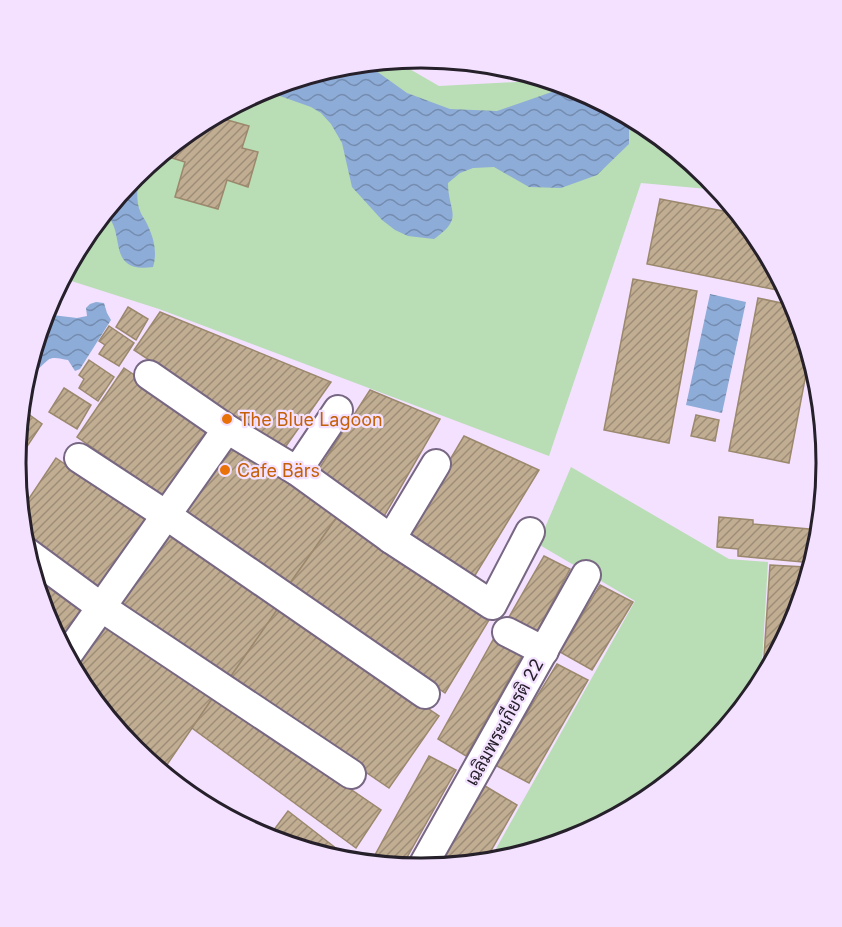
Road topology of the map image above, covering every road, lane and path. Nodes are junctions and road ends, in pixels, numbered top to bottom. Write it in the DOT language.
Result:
graph roads {
  1 [pos="149,375"];
  2 [pos="338,410"];
  3 [pos="227,429"];
  4 [pos="79,458"];
  5 [pos="436,464"];
  6 [pos="297,471"];
  7 [pos="166,515"];
  8 [pos="530,532"];
  9 [pos="391,539"];
  10 [pos="38,560"];
  11 [pos="586,575"];
  12 [pos="101,607"];
  13 [pos="507,632"];
  14 [pos="72,649"];
  15 [pos="544,651"];
  16 [pos="425,694"];
  17 [pos="351,774"];
  18 [pos="427,859"];
  1 -- 3 [label="street"];
  2 -- 6 [label="street"];
  3 -- 6 [label="street"];
  3 -- 7 [label="street"];
  4 -- 7 [label="street"];
  5 -- 9 [label="street"];
  6 -- 9 [label="street"];
  7 -- 12 [label="street"];
  7 -- 16 [label="street"];
  8 -- 9 [label="street"];
  10 -- 12 [label="street"];
  11 -- 15 [label="street, เฉลิมพระเกียรติ 22"];
  12 -- 14 [label="street"];
  12 -- 17 [label="street"];
  13 -- 15 [label="street"];
  15 -- 18 [label="street, เฉลิมพระเกียรติ 22"];
}
